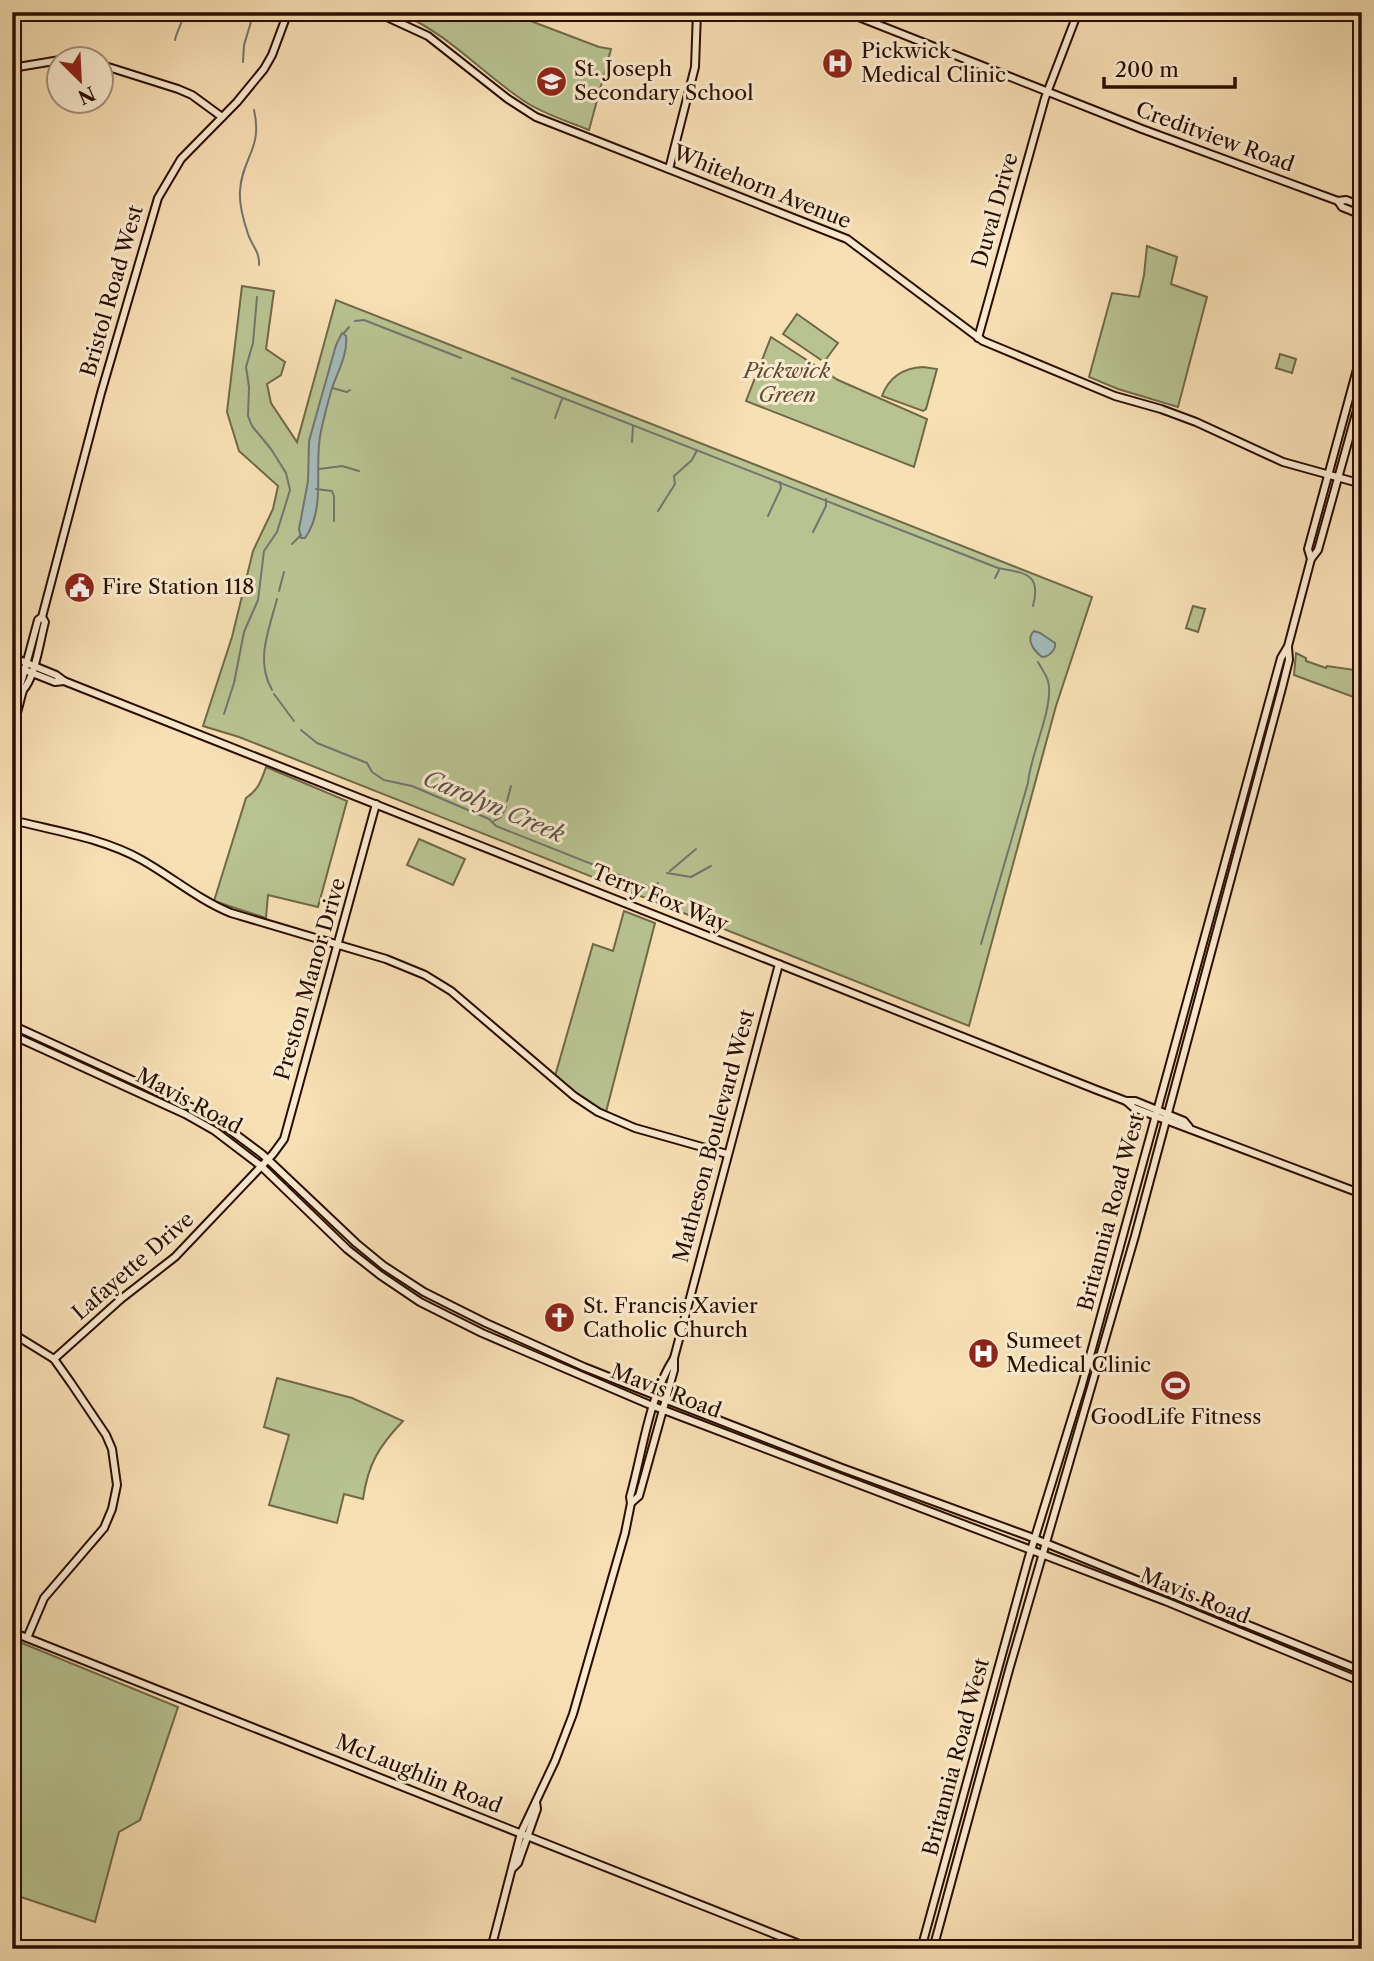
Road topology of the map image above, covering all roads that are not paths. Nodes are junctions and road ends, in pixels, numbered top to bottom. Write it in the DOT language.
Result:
graph roads {
  1 [pos="288,12"];
  2 [pos="376,12"];
  3 [pos="698,12"];
  4 [pos="846,12"];
  5 [pos="1078,12"];
  6 [pos="46,62"];
  7 [pos="12,68"];
  8 [pos="116,69"];
  9 [pos="1047,91"];
  10 [pos="222,117"];
  11 [pos="669,169"];
  12 [pos="1338,201"];
  13 [pos="1362,206"];
  14 [pos="1362,215"];
  15 [pos="978,338"];
  16 [pos="1362,351"];
  17 [pos="1362,391"];
  18 [pos="1329,475"];
  19 [pos="1339,477"];
  20 [pos="1362,484"];
  21 [pos="1311,559"];
  22 [pos="1288,646"];
  23 [pos="12,657"];
  24 [pos="12,665"];
  25 [pos="29,668"];
  26 [pos="12,732"];
  27 [pos="376,804"];
  28 [pos="12,820"];
  29 [pos="337,945"];
  30 [pos="779,964"];
  31 [pos="12,1026"];
  32 [pos="12,1035"];
  33 [pos="1156,1113"];
  34 [pos="1167,1117"];
  35 [pos="727,1154"];
  36 [pos="268,1159"];
  37 [pos="261,1166"];
  38 [pos="1362,1194"];
  39 [pos="12,1333"];
  40 [pos="674,1358"];
  41 [pos="54,1359"];
  42 [pos="657,1396"];
  43 [pos="666,1399"];
  44 [pos="654,1406"];
  45 [pos="662,1408"];
  46 [pos="933,1500"];
  47 [pos="631,1503"];
  48 [pos="928,1510"];
  49 [pos="1034,1539"];
  50 [pos="1046,1544"];
  51 [pos="1031,1550"];
  52 [pos="1042,1555"];
  53 [pos="12,1632"];
  54 [pos="27,1638"];
  55 [pos="1362,1671"];
  56 [pos="1362,1682"];
  57 [pos="524,1834"];
  58 [pos="491,1949"];
  59 [pos="812,1949"];
  60 [pos="920,1949"];
  61 [pos="933,1949"];
  1 -- 10 [label="street, Bristol Road West"];
  2 -- 11 [label="street, Whitehorn Avenue"];
  3 -- 11 [label="street"];
  4 -- 9 [label="street, Creditview Road"];
  5 -- 9 [label="street, Duval Drive"];
  6 -- 7 [label="street"];
  8 -- 10 [label="street"];
  9 -- 12 [label="street, Creditview Road"];
  9 -- 15 [label="street, Duval Drive"];
  10 -- 25 [label="street, Bristol Road West"];
  11 -- 15 [label="street, Whitehorn Avenue"];
  12 -- 13 [label="street, Creditview Road"];
  12 -- 14 [label="street, Creditview Road"];
  15 -- 18 [label="street, Whitehorn Avenue"];
  16 -- 18 [label="street, Britannia Road West"];
  17 -- 19 [label="street, Britannia Road West"];
  18 -- 19 [label="street, Whitehorn Avenue"];
  18 -- 21 [label="street, Britannia Road West"];
  19 -- 20 [label="street, Whitehorn Avenue"];
  19 -- 21 [label="street, Britannia Road West"];
  21 -- 22 [label="street, Britannia Road West"];
  22 -- 33 [label="street, Britannia Road West"];
  22 -- 34 [label="street, Britannia Road West"];
  23 -- 25 [label="street, Terry Fox Way"];
  24 -- 25 [label="street, Terry Fox Way"];
  25 -- 26 [label="street, Bristol Road West"];
  25 -- 27 [label="street, Terry Fox Way"];
  27 -- 29 [label="street, Preston Manor Drive"];
  27 -- 30 [label="street, Terry Fox Way"];
  28 -- 29 [label="street"];
  29 -- 35 [label="street"];
  29 -- 36 [label="street, Preston Manor Drive"];
  30 -- 33 [label="street, Terry Fox Way"];
  30 -- 35 [label="street, Matheson Boulevard West"];
  31 -- 36 [label="street, Mavis Road"];
  32 -- 37 [label="street, Mavis Road"];
  33 -- 34 [label="street, Terry Fox Way"];
  33 -- 49 [label="street, Britannia Road West"];
  34 -- 38 [label="street, Terry Fox Way"];
  34 -- 50 [label="street, Britannia Road West"];
  35 -- 40 [label="street, Matheson Boulevard West"];
  36 -- 37 [label="street, Preston Manor Drive"];
  36 -- 42 [label="street, Mavis Road"];
  37 -- 41 [label="street, Lafayette Drive"];
  37 -- 44 [label="street, Mavis Road"];
  39 -- 41 [label="street"];
  40 -- 42 [label="street, Matheson Boulevard West"];
  40 -- 43 [label="street, Matheson Boulevard West"];
  41 -- 54 [label="street"];
  42 -- 43 [label="street, Mavis Road"];
  42 -- 44 [label="street, Matheson Boulevard West"];
  43 -- 45 [label="street, Matheson Boulevard West"];
  43 -- 46 [label="street, Mavis Road"];
  44 -- 45 [label="street, Mavis Road"];
  44 -- 47 [label="street, Matheson Boulevard West"];
  45 -- 47 [label="street, Matheson Boulevard West"];
  45 -- 48 [label="street, Mavis Road"];
  46 -- 48 [label="street"];
  46 -- 49 [label="street, Mavis Road"];
  47 -- 57 [label="street, Matheson Boulevard West"];
  48 -- 51 [label="street, Mavis Road"];
  49 -- 50 [label="street, Mavis Road"];
  49 -- 51 [label="street, Britannia Road West"];
  50 -- 52 [label="street, Britannia Road West"];
  50 -- 55 [label="street, Mavis Road"];
  51 -- 52 [label="street, Mavis Road"];
  51 -- 60 [label="street, Britannia Road West"];
  52 -- 56 [label="street, Mavis Road"];
  52 -- 61 [label="street, Britannia Road West"];
  53 -- 54 [label="street, McLaughlin Road"];
  54 -- 57 [label="street, McLaughlin Road"];
  57 -- 58 [label="street, Matheson Boulevard West"];
  57 -- 59 [label="street, McLaughlin Road"];
}
